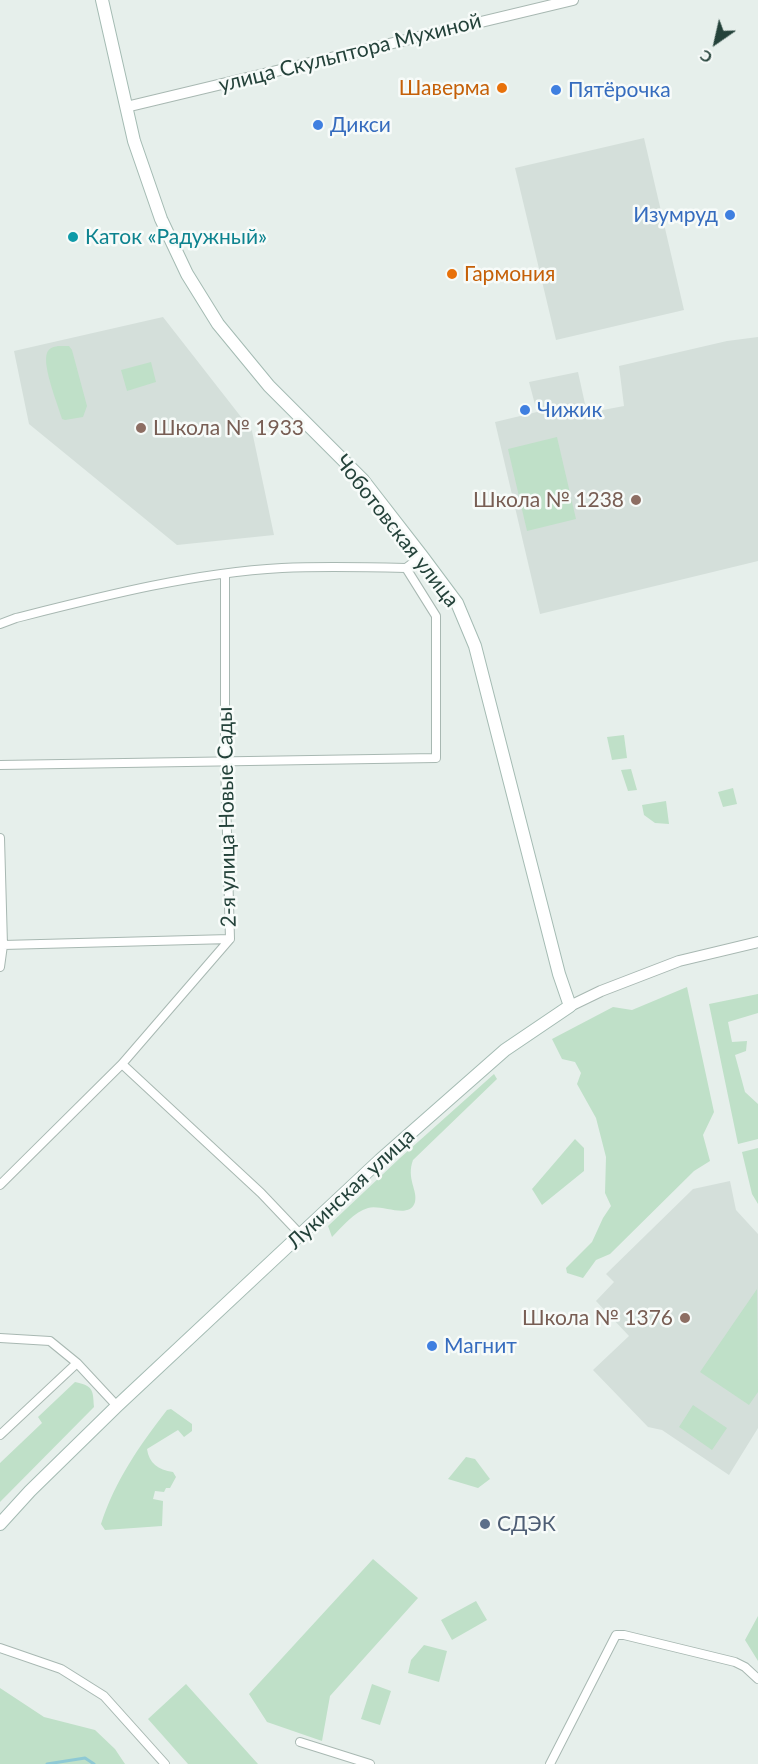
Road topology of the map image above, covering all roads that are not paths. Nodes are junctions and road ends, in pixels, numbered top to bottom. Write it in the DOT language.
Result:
graph roads {
  1 [pos="102,0"];
  2 [pos="573,0"];
  3 [pos="126,107"];
  4 [pos="422,556"];
  5 [pos="406,568"];
  6 [pos="225,574"];
  7 [pos="0,624"];
  8 [pos="225,762"];
  9 [pos="0,765"];
  10 [pos="0,838"];
  11 [pos="1,928"];
  12 [pos="230,939"];
  13 [pos="758,942"];
  14 [pos="3,945"];
  15 [pos="0,967"];
  16 [pos="570,1006"];
  17 [pos="122,1064"];
  18 [pos="0,1185"];
  19 [pos="300,1234"];
  20 [pos="0,1338"];
  21 [pos="77,1363"];
  22 [pos="117,1407"];
  23 [pos="0,1435"];
  24 [pos="0,1524"];
  25 [pos="0,1648"];
  26 [pos="758,1679"];
  27 [pos="300,1742"];
  28 [pos="165,1764"];
  29 [pos="370,1764"];
  30 [pos="550,1764"];
  1 -- 3 [label="main road, Чоботовская улица"];
  2 -- 3 [label="street, улица Скульптора Мухиной"];
  3 -- 4 [label="main road, Чоботовская улица"];
  4 -- 5 [label="street"];
  4 -- 16 [label="main road, Чоботовская улица"];
  5 -- 6 [label="street"];
  5 -- 8 [label="street"];
  6 -- 7 [label="street"];
  6 -- 8 [label="street, 2-я улица Новые Сады"];
  8 -- 9 [label="street"];
  8 -- 12 [label="street, 2-я улица Новые Сады"];
  10 -- 11 [label="street"];
  11 -- 14 [label="street"];
  12 -- 14 [label="street"];
  12 -- 17 [label="street, 2-я улица Новые Сады"];
  13 -- 16 [label="street, Лукинская улица"];
  14 -- 15 [label="street"];
  16 -- 19 [label="main road, Лукинская улица"];
  17 -- 18 [label="street, 2-я улица Новые Сады"];
  17 -- 19 [label="street"];
  19 -- 22 [label="main road, Лукинская улица"];
  20 -- 21 [label="street"];
  21 -- 22 [label="street"];
  21 -- 23 [label="street"];
  22 -- 24 [label="main road, Лукинская улица"];
  25 -- 28 [label="street"];
  26 -- 30 [label="street"];
  27 -- 29 [label="street"];
}
